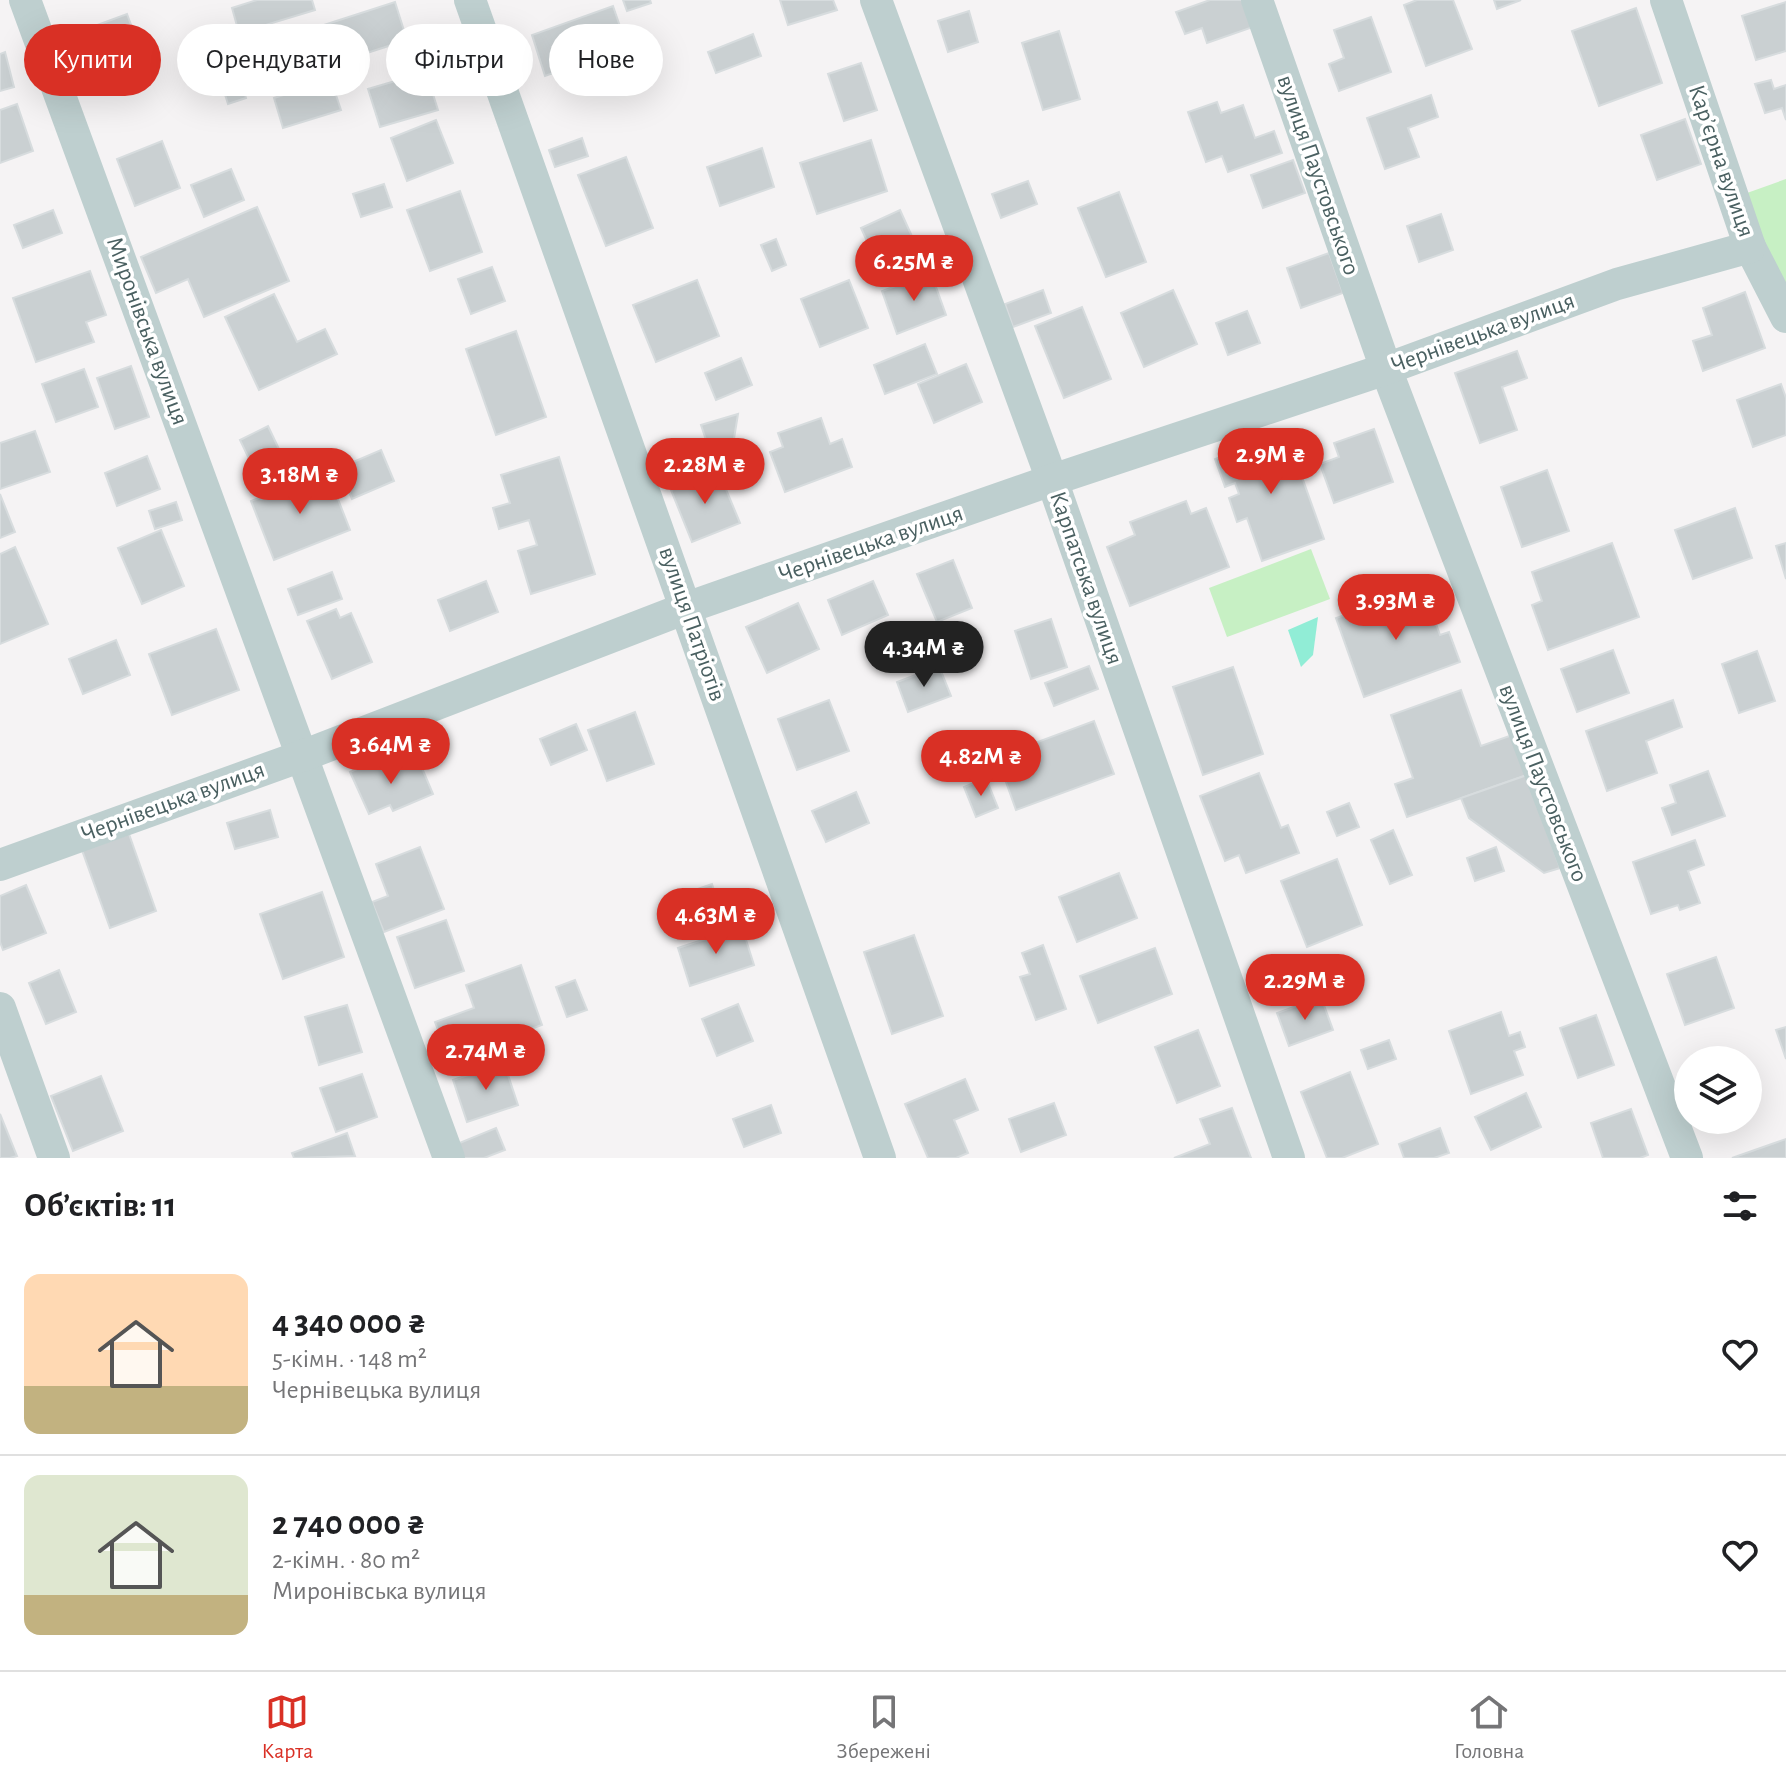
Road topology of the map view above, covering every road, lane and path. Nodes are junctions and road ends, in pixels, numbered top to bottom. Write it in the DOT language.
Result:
graph roads {
  1 [pos="25,0"];
  2 [pos="470,0"];
  3 [pos="876,0"];
  4 [pos="1257,0"];
  5 [pos="1666,0"];
  6 [pos="1750,247"];
  7 [pos="1786,317"];
  8 [pos="1386,369"];
  9 [pos="1052,480"];
  10 [pos="686,608"];
  11 [pos="302,756"];
  12 [pos="0,865"];
  13 [pos="0,1008"];
  14 [pos="54,1158"];
  15 [pos="449,1158"];
  16 [pos="880,1158"];
  17 [pos="1289,1158"];
  18 [pos="1687,1158"];
  1 -- 11 [label="street, Миронівська вулиця"];
  2 -- 10 [label="street, вулиця Патріотів"];
  3 -- 9 [label="street, Карпатська вулиця"];
  4 -- 8 [label="street, вулиця Паустовського"];
  5 -- 6 [label="street, Карʼєрна вулиця"];
  6 -- 7 [label="street, Карʼєрна вулиця"];
  6 -- 8 [label="street, Чернівецька вулиця"];
  8 -- 9 [label="street, Чернівецька вулиця"];
  8 -- 18 [label="street, вулиця Паустовського"];
  9 -- 10 [label="street, Чернівецька вулиця"];
  9 -- 17 [label="street, Карпатська вулиця"];
  10 -- 11 [label="street, Чернівецька вулиця"];
  10 -- 16 [label="street, вулиця Патріотів"];
  11 -- 12 [label="street, Чернівецька вулиця"];
  11 -- 15 [label="street, Миронівська вулиця"];
  13 -- 14 [label="street"];
}
